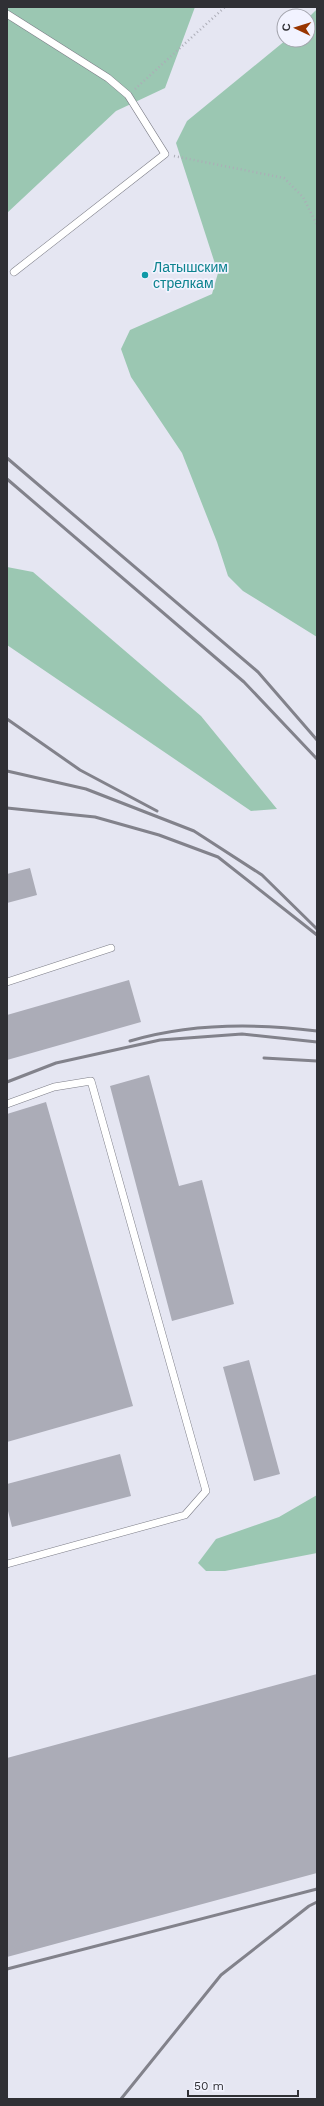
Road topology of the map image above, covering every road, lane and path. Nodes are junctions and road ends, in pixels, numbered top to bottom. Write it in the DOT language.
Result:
graph roads {
  1 [pos="225,7"];
  2 [pos="7,14"];
  3 [pos="128,95"];
  4 [pos="165,154"];
  5 [pos="317,225"];
  6 [pos="14,272"];
  7 [pos="111,948"];
  8 [pos="7,982"];
  9 [pos="7,1104"];
  10 [pos="7,1564"];
  1 -- 3 [label="path"];
  2 -- 3 [label="lane"];
  3 -- 4 [label="lane"];
  4 -- 5 [label="path"];
  4 -- 6 [label="lane"];
  7 -- 8 [label="lane"];
  9 -- 10 [label="lane"];
}
